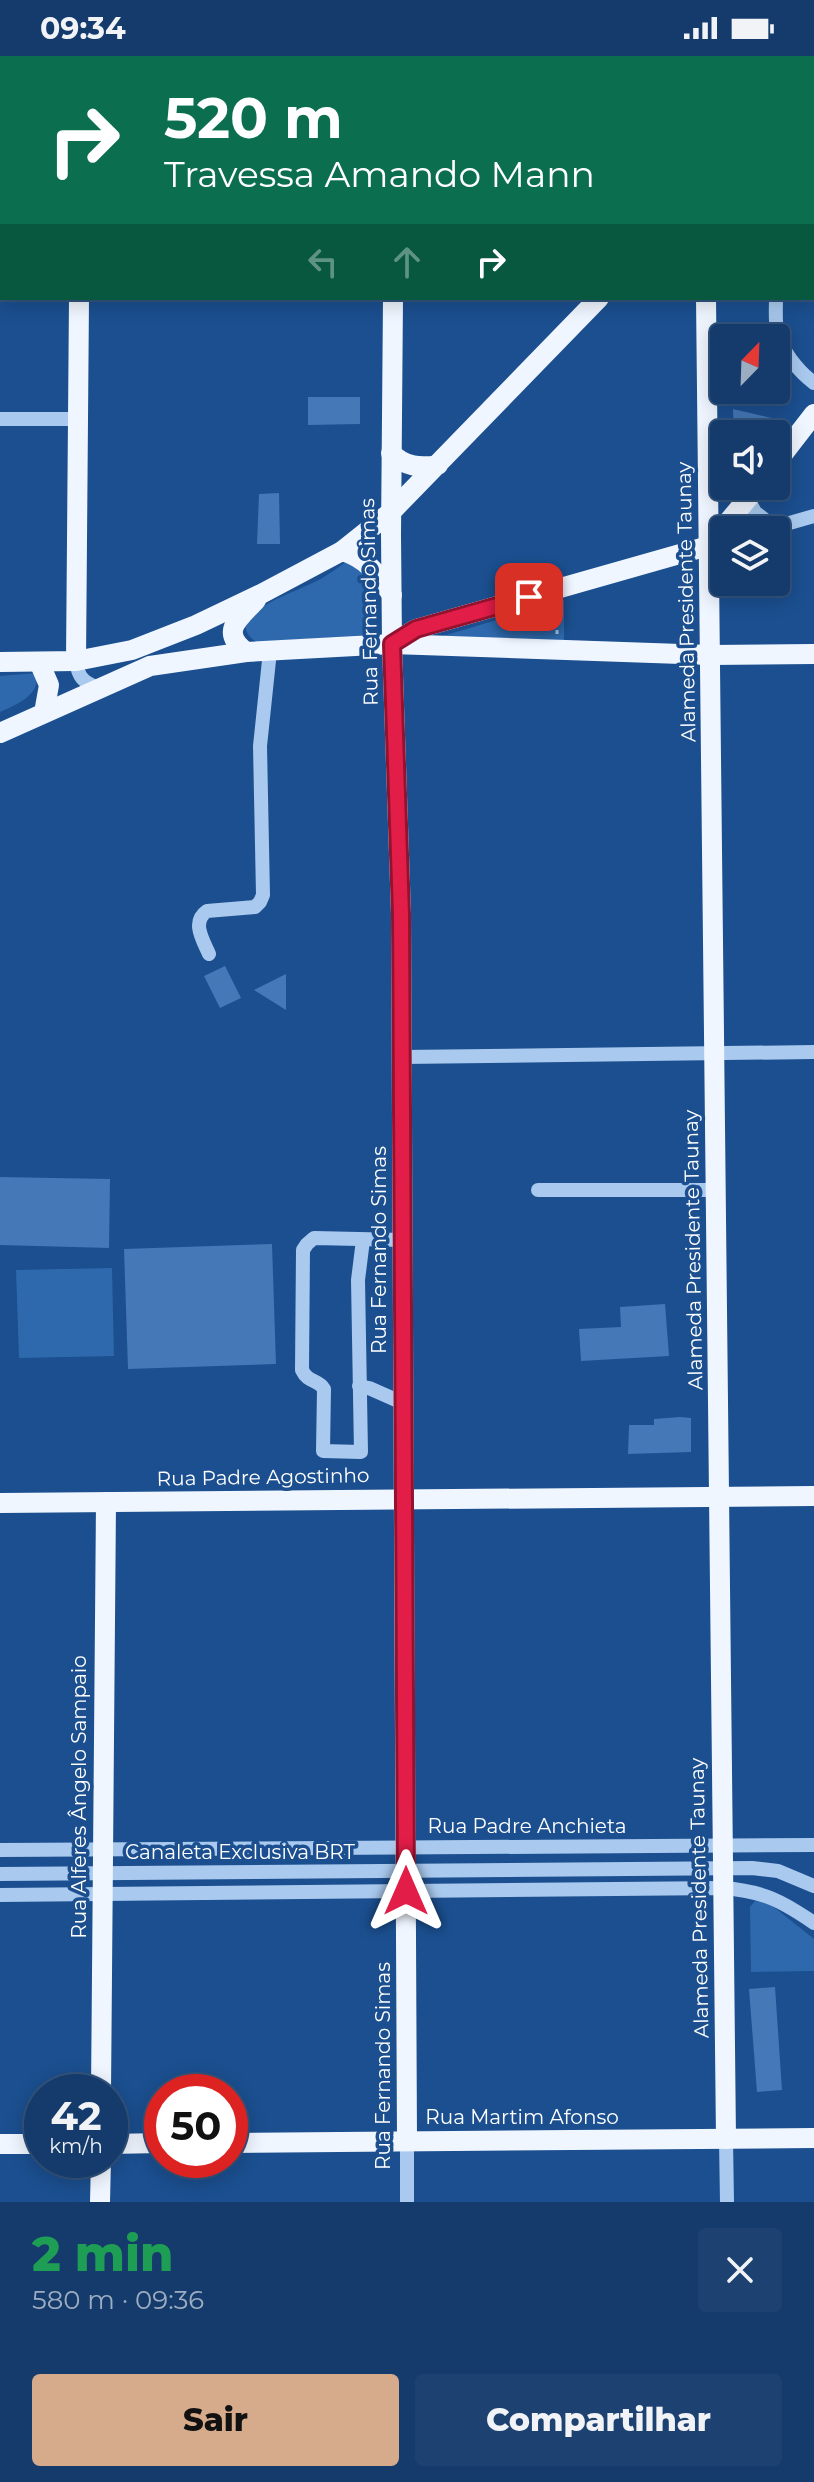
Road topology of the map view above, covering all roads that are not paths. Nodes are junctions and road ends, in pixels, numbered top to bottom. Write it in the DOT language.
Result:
graph roads {
  1 [pos="79,300"];
  2 [pos="393,300"];
  3 [pos="597,300"];
  4 [pos="706,300"];
  5 [pos="776,300"];
  6 [pos="814,383"];
  7 [pos="814,414"];
  8 [pos="0,419"];
  9 [pos="78,419"];
  10 [pos="790,445"];
  11 [pos="391,453"];
  12 [pos="438,465"];
  13 [pos="391,512"];
  14 [pos="715,516"];
  15 [pos="814,516"];
  16 [pos="790,523"];
  17 [pos="710,546"];
  18 [pos="342,551"];
  19 [pos="261,594"];
  20 [pos="392,595"];
  21 [pos="713,596"];
  22 [pos="392,644"];
  23 [pos="270,651"];
  24 [pos="246,652"];
  25 [pos="814,654"];
  26 [pos="710,655"];
  27 [pos="76,661"];
  28 [pos="0,662"];
  29 [pos="39,662"];
  30 [pos="98,688"];
  31 [pos="44,713"];
  32 [pos="0,733"];
  33 [pos="209,954"];
  34 [pos="814,1052"];
  35 [pos="714,1053"];
  36 [pos="402,1057"];
  37 [pos="538,1190"];
  38 [pos="716,1190"];
  39 [pos="363,1240"];
  40 [pos="403,1240"];
  41 [pos="359,1386"];
  42 [pos="403,1403"];
  43 [pos="814,1496"];
  44 [pos="719,1497"];
  45 [pos="404,1500"];
  46 [pos="106,1502"];
  47 [pos="0,1503"];
  48 [pos="723,1845"];
  49 [pos="814,1845"];
  50 [pos="406,1847"];
  51 [pos="103,1849"];
  52 [pos="0,1850"];
  53 [pos="103,1873"];
  54 [pos="0,1874"];
  55 [pos="723,1878"];
  56 [pos="406,1881"];
  57 [pos="814,1886"];
  58 [pos="103,1894"];
  59 [pos="0,1895"];
  60 [pos="814,1923"];
  61 [pos="101,2074"];
  62 [pos="814,2138"];
  63 [pos="726,2139"];
  64 [pos="407,2141"];
  65 [pos="248,2143"];
  66 [pos="0,2144"];
  67 [pos="24,2144"];
  68 [pos="101,2178"];
  69 [pos="100,2202"];
  70 [pos="407,2202"];
  71 [pos="727,2202"];
  1 -- 9 [label="main road"];
  2 -- 11 [label="main road, Rua Fernando Simas"];
  3 -- 12 [label="main road"];
  4 -- 14 [label="main road, Alameda Presidente Taunay"];
  5 -- 6 [label="street"];
  7 -- 10 [label="main road"];
  8 -- 9 [label="street"];
  9 -- 27 [label="main road"];
  11 -- 12 [label="main road"];
  11 -- 13 [label="main road, Rua Fernando Simas"];
  12 -- 13 [label="main road"];
  13 -- 18 [label="main road"];
  13 -- 20 [label="main road, Rua Fernando Simas"];
  15 -- 16 [label="street"];
  17 -- 22 [label="main road"];
  18 -- 19 [label="main road"];
  18 -- 20 [label="main road"];
  19 -- 24 [label="main road"];
  19 -- 27 [label="main road"];
  20 -- 22 [label="main road, Rua Fernando Simas"];
  21 -- 26 [label="main road, Alameda Presidente Taunay"];
  22 -- 23 [label="main road"];
  22 -- 26 [label="main road"];
  22 -- 36 [label="main road, Rua Fernando Simas"];
  23 -- 24 [label="main road"];
  23 -- 33 [label="street"];
  24 -- 30 [label="main road"];
  25 -- 26 [label="main road"];
  26 -- 35 [label="main road, Alameda Presidente Taunay"];
  27 -- 29 [label="main road"];
  27 -- 30 [label="street"];
  28 -- 29 [label="main road"];
  29 -- 31 [label="main road"];
  30 -- 31 [label="main road"];
  31 -- 32 [label="main road"];
  34 -- 35 [label="street"];
  35 -- 36 [label="street"];
  35 -- 38 [label="main road, Alameda Presidente Taunay"];
  36 -- 40 [label="main road, Rua Fernando Simas"];
  37 -- 38 [label="street"];
  38 -- 44 [label="main road, Alameda Presidente Taunay"];
  39 -- 40 [label="street"];
  39 -- 41 [label="street"];
  39 -- 41 [label="street"];
  40 -- 42 [label="main road, Rua Fernando Simas"];
  41 -- 42 [label="street"];
  42 -- 45 [label="main road, Rua Fernando Simas"];
  43 -- 44 [label="main road, Rua Padre Agostinho"];
  44 -- 45 [label="main road, Rua Padre Agostinho"];
  44 -- 48 [label="main road, Alameda Presidente Taunay"];
  45 -- 46 [label="main road, Rua Padre Agostinho"];
  45 -- 50 [label="main road, Rua Fernando Simas"];
  46 -- 47 [label="main road, Rua Padre Agostinho"];
  46 -- 51 [label="main road, Rua Alferes Ângelo Sampaio"];
  48 -- 49 [label="street, Rua Padre Anchieta"];
  48 -- 50 [label="street, Rua Padre Anchieta"];
  48 -- 55 [label="main road, Alameda Presidente Taunay"];
  50 -- 51 [label="street, Rua Padre Anchieta"];
  50 -- 56 [label="main road, Rua Fernando Simas"];
  51 -- 52 [label="street, Rua Padre Anchieta"];
  51 -- 53 [label="main road, Rua Alferes Ângelo Sampaio"];
  53 -- 54 [label="street, Canaleta Exclusiva BRT"];
  53 -- 56 [label="street, Canaleta Exclusiva BRT"];
  53 -- 58 [label="main road, Rua Alferes Ângelo Sampaio"];
  55 -- 56 [label="street, Canaleta Exclusiva BRT"];
  55 -- 56 [label="street"];
  55 -- 57 [label="street, Canaleta Exclusiva BRT"];
  55 -- 60 [label="street"];
  55 -- 63 [label="main road, Alameda Presidente Taunay"];
  56 -- 58 [label="street"];
  56 -- 64 [label="main road, Rua Fernando Simas"];
  58 -- 59 [label="street"];
  58 -- 61 [label="main road, Rua Alferes Ângelo Sampaio"];
  62 -- 63 [label="main road, Rua Martim Afonso"];
  63 -- 64 [label="main road, Rua Martim Afonso"];
  63 -- 71 [label="street, Alameda Presidente Taunay"];
  64 -- 65 [label="main road, Rua Martim Afonso"];
  64 -- 70 [label="street, Rua Fernando Simas"];
  66 -- 67 [label="main road"];
  68 -- 69 [label="main road"];
}
